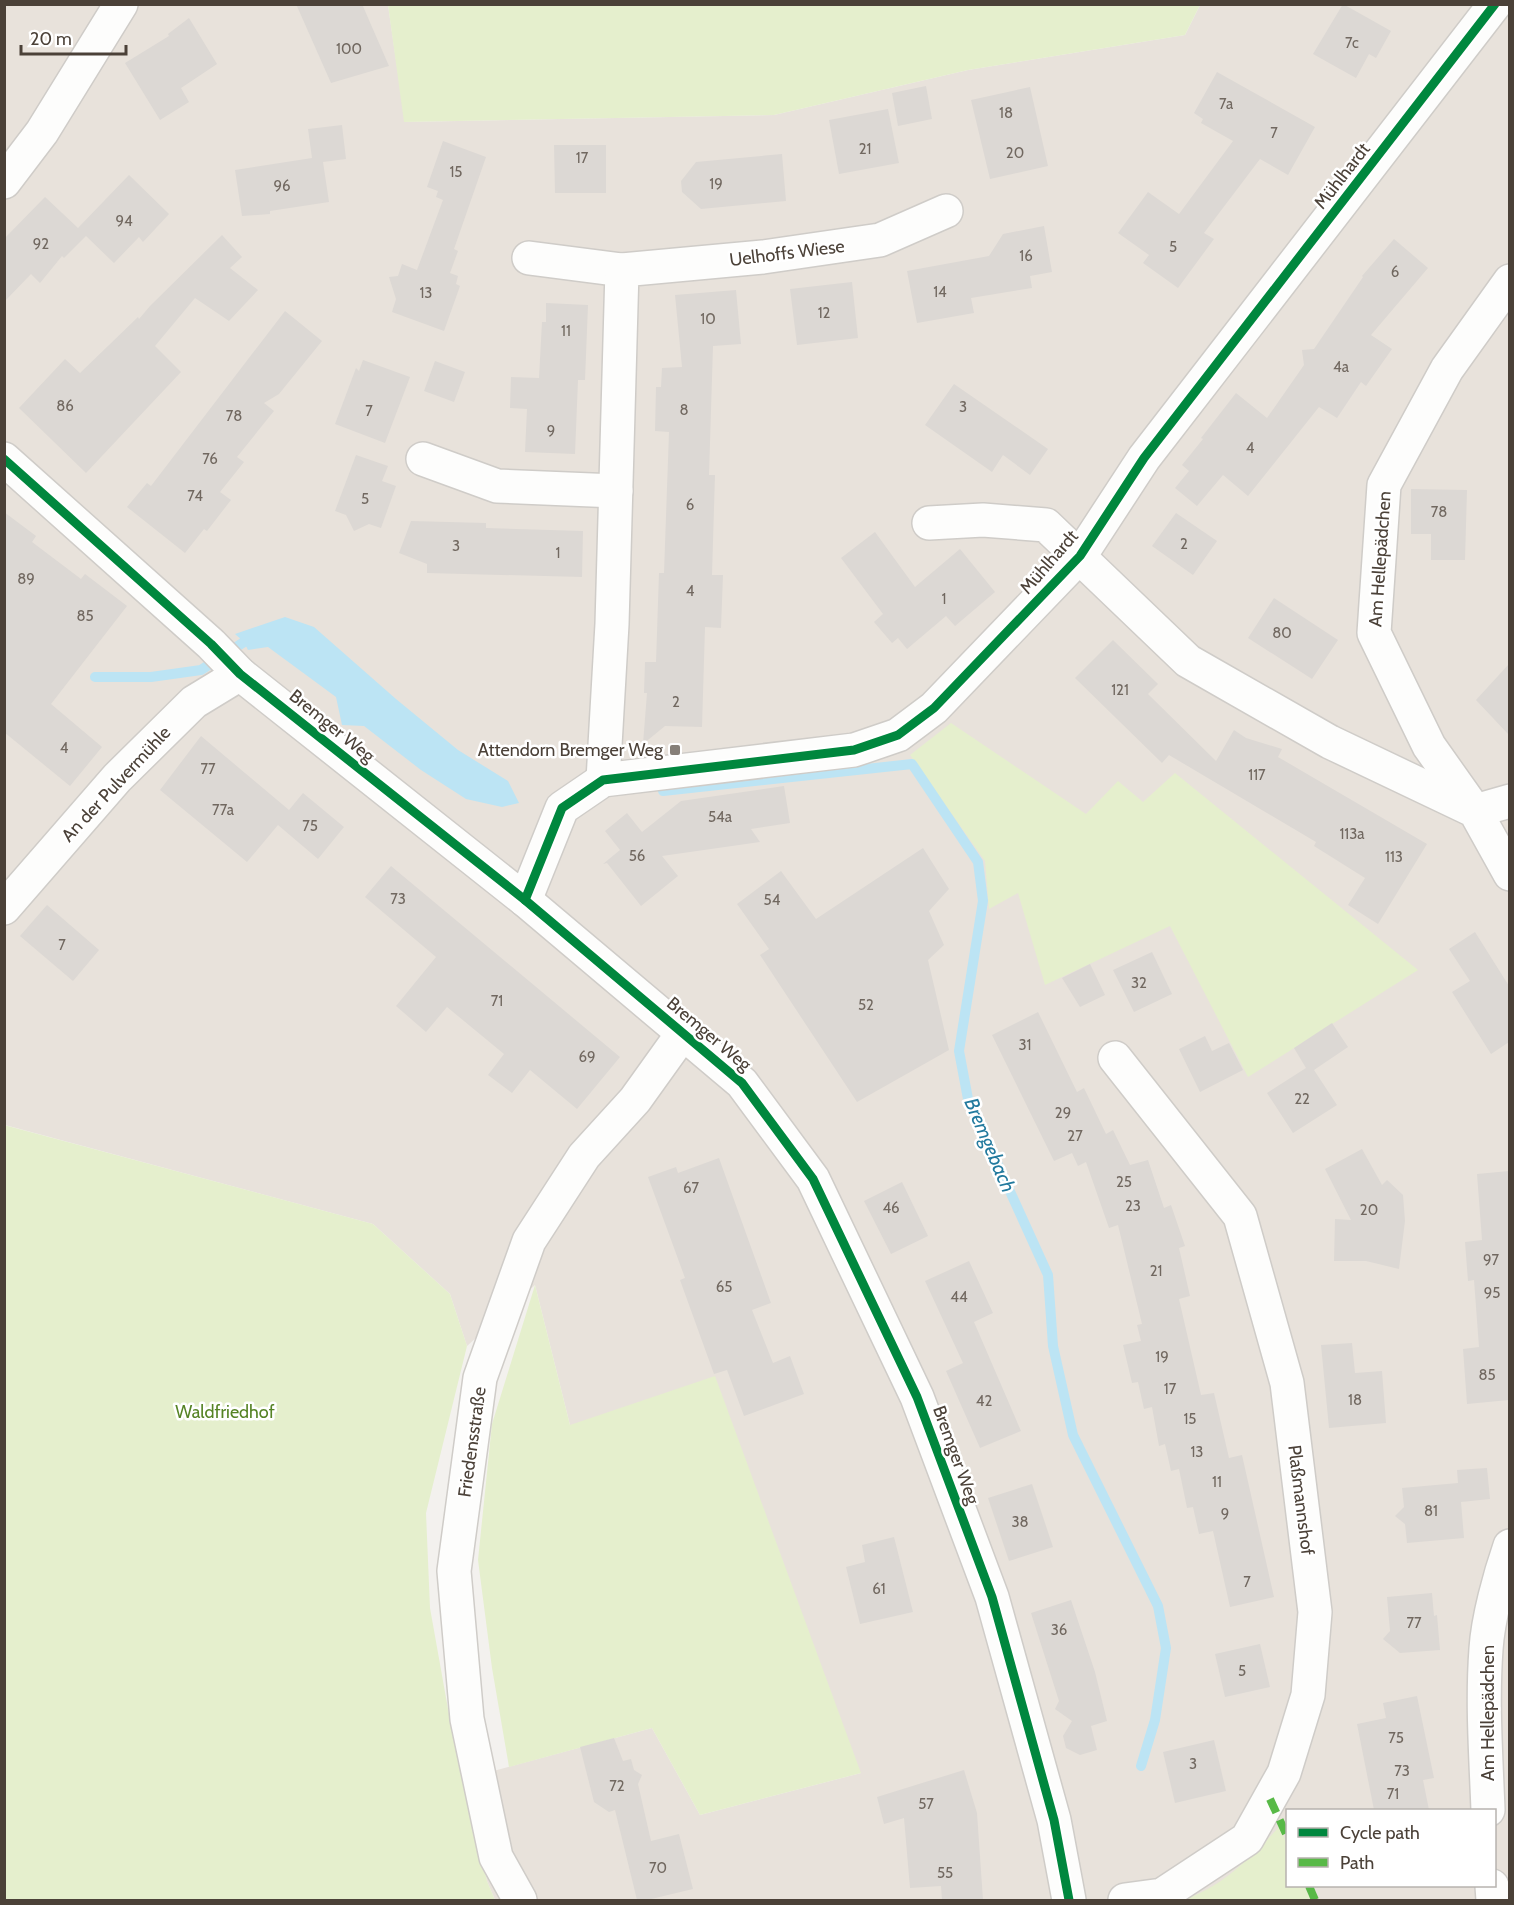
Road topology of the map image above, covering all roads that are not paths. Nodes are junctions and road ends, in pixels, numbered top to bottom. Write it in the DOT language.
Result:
graph roads {
  1 [pos="120,4"];
  2 [pos="1495,4"];
  3 [pos="4,182"];
  4 [pos="946,211"];
  5 [pos="529,258"];
  6 [pos="622,270"];
  7 [pos="1509,281"];
  8 [pos="4,459"];
  9 [pos="423,459"];
  10 [pos="616,491"];
  11 [pos="929,523"];
  12 [pos="1080,556"];
  13 [pos="227,660"];
  14 [pos="603,780"];
  15 [pos="1509,801"];
  16 [pos="1475,811"];
  17 [pos="1509,874"];
  18 [pos="525,900"];
  19 [pos="4,908"];
  20 [pos="683,1033"];
  21 [pos="1115,1058"];
  22 [pos="1509,1546"];
  23 [pos="1488,1809"];
  24 [pos="520,1900"];
  25 [pos="1069,1900"];
  26 [pos="1125,1900"];
  1 -- 3 [label="street"];
  2 -- 12 [label="street, Mühlhardt"];
  4 -- 6 [label="street, Uelhoffs Wiese"];
  5 -- 6 [label="street, Uelhoffs Wiese"];
  6 -- 10 [label="street"];
  7 -- 16 [label="street, Am Hellepädchen"];
  8 -- 13 [label="street, Bremger Weg"];
  9 -- 10 [label="street"];
  10 -- 14 [label="street"];
  11 -- 12 [label="street, Mühlhardt"];
  12 -- 14 [label="street, Mühlhardt"];
  12 -- 16 [label="street"];
  13 -- 18 [label="street, Bremger Weg"];
  13 -- 19 [label="street, An der Pulvermühle"];
  14 -- 18 [label="street, Mühlhardt"];
  15 -- 16 [label="street"];
  16 -- 17 [label="street, Am Hellepädchen"];
  18 -- 20 [label="street, Bremger Weg"];
  20 -- 24 [label="street, Friedensstraße"];
  20 -- 25 [label="street, Bremger Weg"];
  21 -- 26 [label="street, Plaßmannshof"];
  22 -- 23 [label="street, Am Hellepädchen"];
}
